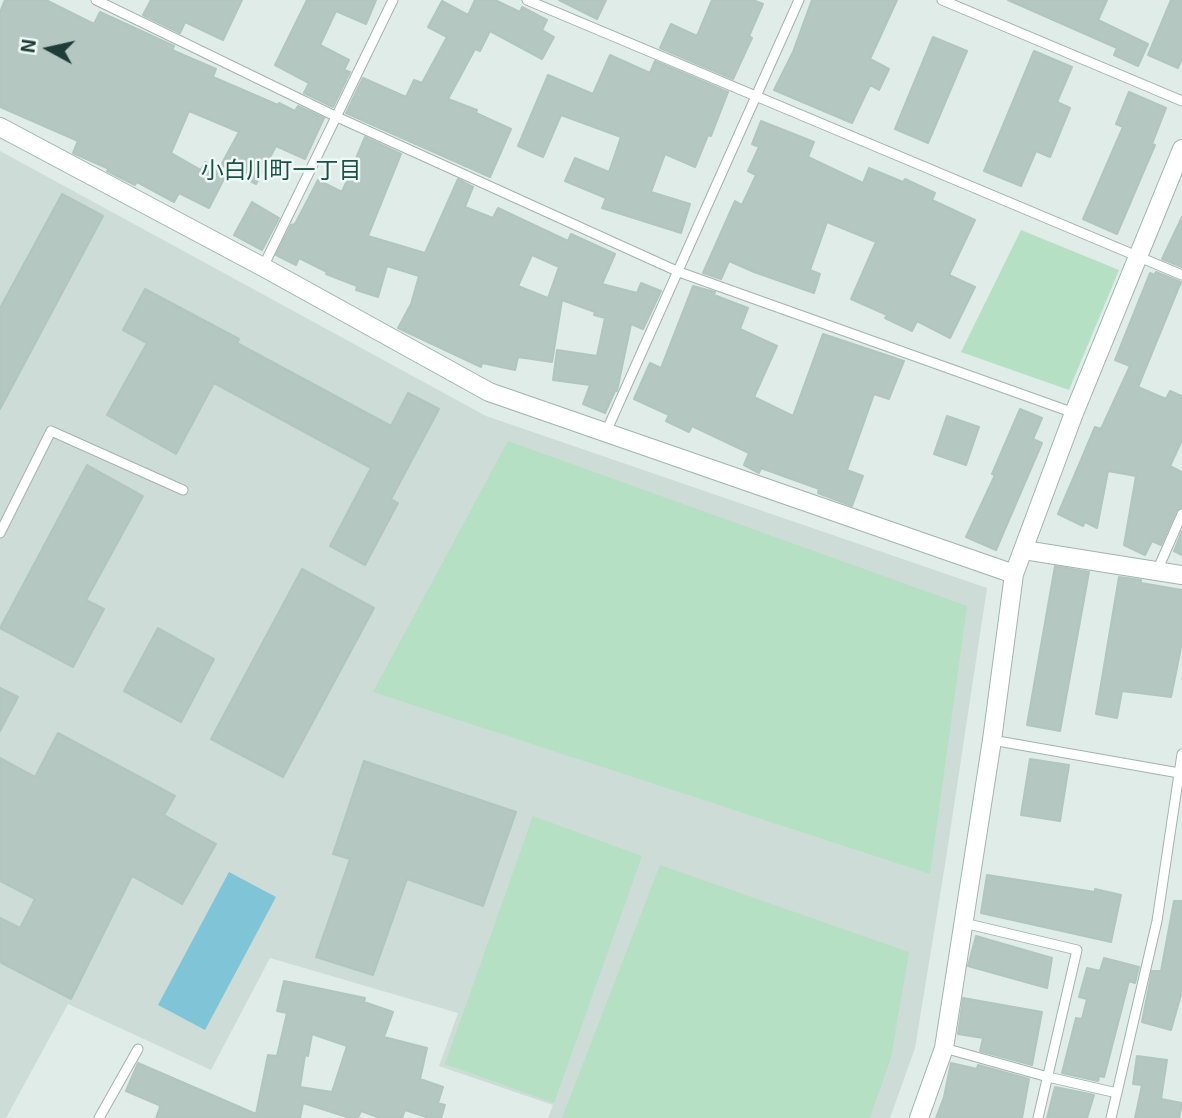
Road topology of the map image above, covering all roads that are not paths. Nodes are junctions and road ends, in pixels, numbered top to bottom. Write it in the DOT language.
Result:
graph roads {
  1 [pos="96,0"];
  2 [pos="393,0"];
  3 [pos="527,0"];
  4 [pos="799,0"];
  5 [pos="942,0"];
  6 [pos="756,97"];
  7 [pos="1182,101"];
  8 [pos="337,117"];
  9 [pos="0,127"];
  10 [pos="1182,149"];
  11 [pos="1137,256"];
  12 [pos="263,267"];
  13 [pos="679,272"];
  14 [pos="1182,275"];
  15 [pos="1074,413"];
  16 [pos="606,432"];
  17 [pos="183,490"];
  18 [pos="1182,514"];
  19 [pos="0,533"];
  20 [pos="1024,550"];
  21 [pos="1157,571"];
  22 [pos="1014,574"];
  23 [pos="1182,575"];
  24 [pos="992,740"];
  25 [pos="1182,754"];
  26 [pos="1179,773"];
  27 [pos="964,923"];
  28 [pos="944,1048"];
  29 [pos="138,1049"];
  30 [pos="1048,1077"];
  31 [pos="1117,1093"];
  32 [pos="99,1118"];
  33 [pos="919,1118"];
  34 [pos="1038,1118"];
  35 [pos="1111,1118"];
  1 -- 8 [label="lane"];
  2 -- 8 [label="lane"];
  3 -- 6 [label="lane"];
  4 -- 6 [label="lane"];
  5 -- 7 [label="lane"];
  6 -- 11 [label="lane"];
  6 -- 13 [label="lane"];
  8 -- 12 [label="lane"];
  8 -- 13 [label="lane"];
  9 -- 12 [label="street"];
  10 -- 11 [label="street"];
  11 -- 14 [label="lane"];
  11 -- 15 [label="street"];
  12 -- 16 [label="street"];
  13 -- 15 [label="lane"];
  13 -- 16 [label="lane"];
  15 -- 20 [label="street"];
  16 -- 22 [label="street"];
  17 -- 19 [label="lane"];
  18 -- 21 [label="lane"];
  20 -- 21 [label="street"];
  20 -- 22 [label="street"];
  21 -- 23 [label="street"];
  22 -- 24 [label="street"];
  24 -- 26 [label="lane"];
  24 -- 27 [label="street"];
  25 -- 26 [label="lane"];
  26 -- 31 [label="lane"];
  27 -- 28 [label="street"];
  27 -- 30 [label="lane"];
  28 -- 30 [label="lane"];
  28 -- 33 [label="street"];
  29 -- 32 [label="lane"];
  30 -- 31 [label="lane"];
  30 -- 34 [label="lane"];
  31 -- 35 [label="lane"];
}
